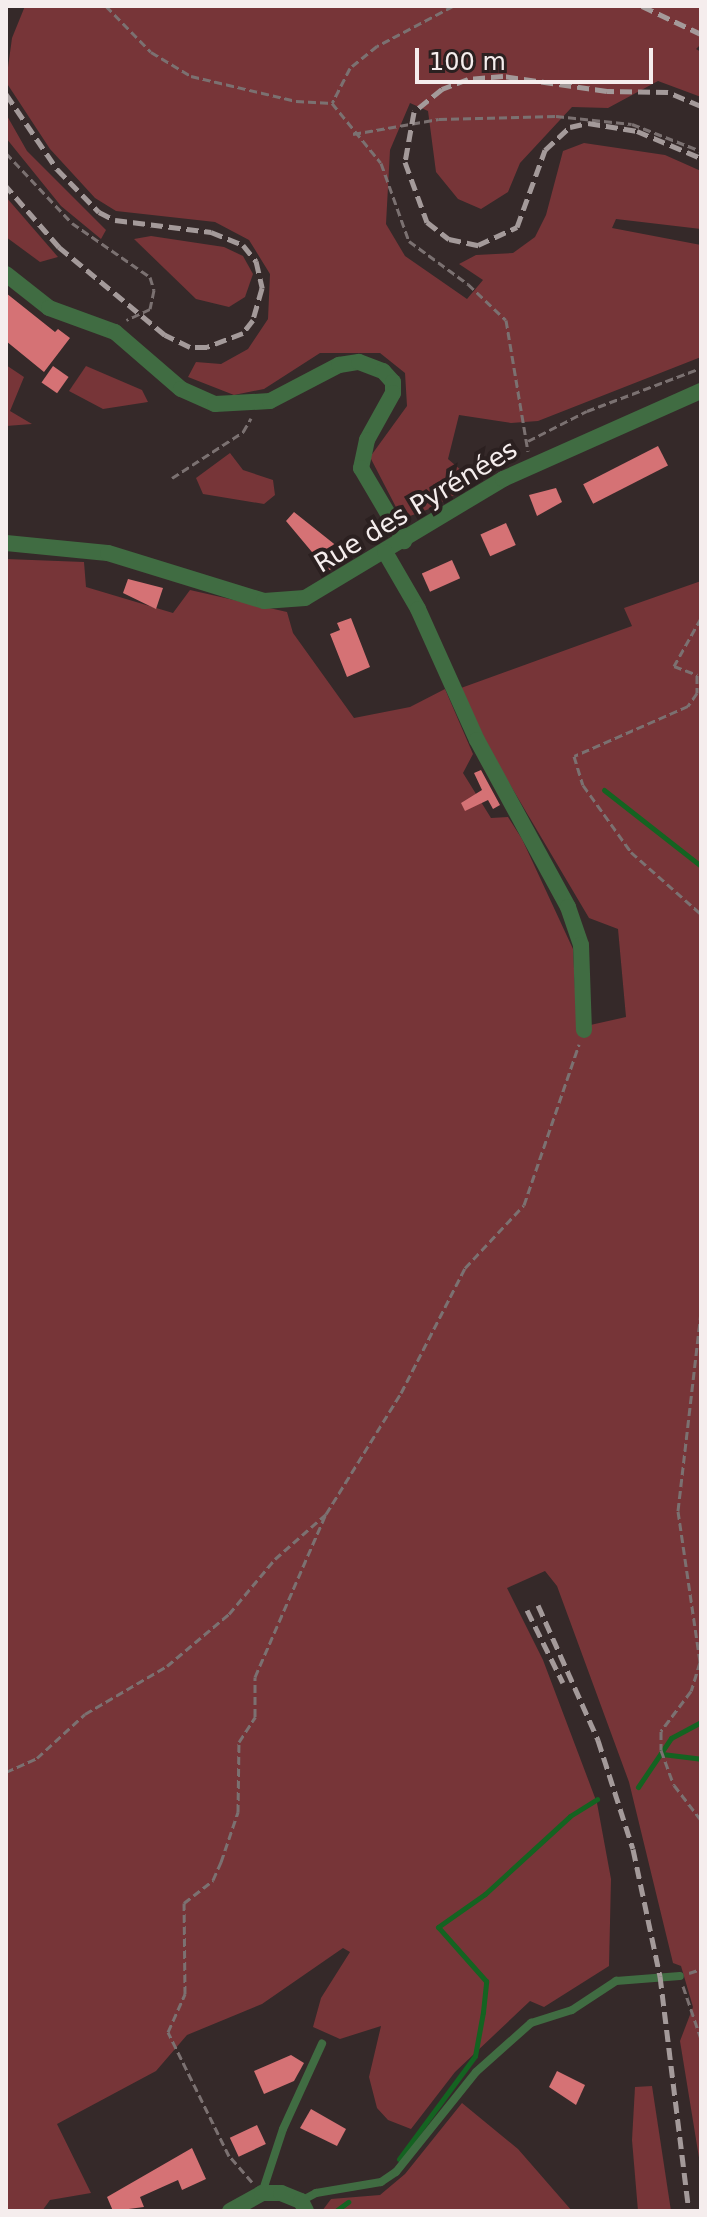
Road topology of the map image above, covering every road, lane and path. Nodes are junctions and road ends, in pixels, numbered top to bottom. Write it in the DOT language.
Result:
graph roads {
  1 [pos="106,6"];
  2 [pos="453,6"];
  3 [pos="332,103"];
  4 [pos="353,134"];
  5 [pos="701,151"];
  6 [pos="6,153"];
  7 [pos="6,274"];
  8 [pos="105,329"];
  9 [pos="701,368"];
  10 [pos="701,391"];
  11 [pos="250,406"];
  12 [pos="527,442"];
  13 [pos="530,465"];
  14 [pos="172,478"];
  15 [pos="404,541"];
  16 [pos="6,543"];
  17 [pos="385,552"];
  18 [pos="701,618"];
  19 [pos="701,914"];
  20 [pos="584,1030"];
  21 [pos="701,1312"];
  22 [pos="326,1514"];
  23 [pos="6,1772"];
  24 [pos="701,1820"];
  25 [pos="680,1976"];
  26 [pos="701,2039"];
  27 [pos="322,2044"];
  28 [pos="262,2193"];
  29 [pos="303,2206"];
  30 [pos="230,2211"];
  1 -- 3 [label="path"];
  2 -- 3 [label="path"];
  3 -- 4 [label="path"];
  4 -- 5 [label="path"];
  4 -- 12 [label="path"];
  6 -- 8 [label="path"];
  7 -- 8 [label="street"];
  8 -- 11 [label="street"];
  9 -- 12 [label="path"];
  10 -- 13 [label="street, Rue des Pyrénées"];
  11 -- 14 [label="path"];
  11 -- 15 [label="street"];
  12 -- 13 [label="path"];
  13 -- 15 [label="street, Rue des Pyrénées"];
  15 -- 17 [label="street, Rue des Pyrénées"];
  16 -- 17 [label="street, Rue des Pyrénées"];
  17 -- 20 [label="street"];
  18 -- 19 [label="path"];
  20 -- 22 [label="path"];
  21 -- 24 [label="path"];
  22 -- 23 [label="path"];
  22 -- 28 [label="path"];
  25 -- 26 [label="path"];
  25 -- 29 [label="lane"];
  27 -- 28 [label="lane"];
  28 -- 29 [label="street"];
  28 -- 30 [label="street"];
}
